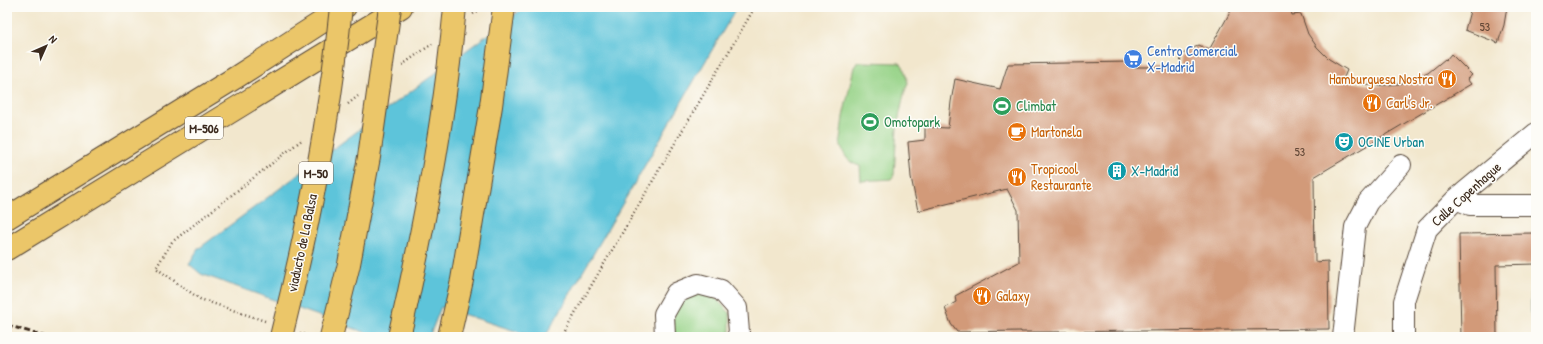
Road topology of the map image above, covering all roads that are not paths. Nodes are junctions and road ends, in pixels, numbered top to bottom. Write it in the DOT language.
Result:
graph roads {
  1 [pos="341,7"];
  2 [pos="345,7"];
  3 [pos="390,7"];
  4 [pos="401,7"];
  5 [pos="504,7"];
  6 [pos="463,12"];
  7 [pos="1536,133"];
  8 [pos="1401,165"];
  9 [pos="1456,199"];
  10 [pos="1536,205"];
  11 [pos="7,218"];
  12 [pos="7,250"];
  13 [pos="282,330"];
  14 [pos="331,337"];
  15 [pos="400,337"];
  16 [pos="449,337"];
  17 [pos="665,337"];
  18 [pos="737,337"];
  19 [pos="1343,337"];
  20 [pos="1404,337"];
  1 -- 13 [label="highway, viaducto de La Balsa / M-50, bridge"];
  2 -- 11 [label="highway, M-506"];
  3 -- 14 [label="highway, bridge"];
  4 -- 12 [label="highway, M-506"];
  5 -- 16 [label="highway"];
  6 -- 15 [label="highway, bridge"];
  7 -- 9 [label="street, Calle Copenhague"];
  8 -- 19 [label="street"];
  9 -- 10 [label="street"];
  9 -- 20 [label="street, Calle Copenhague"];
  17 -- 18 [label="street"];
}
